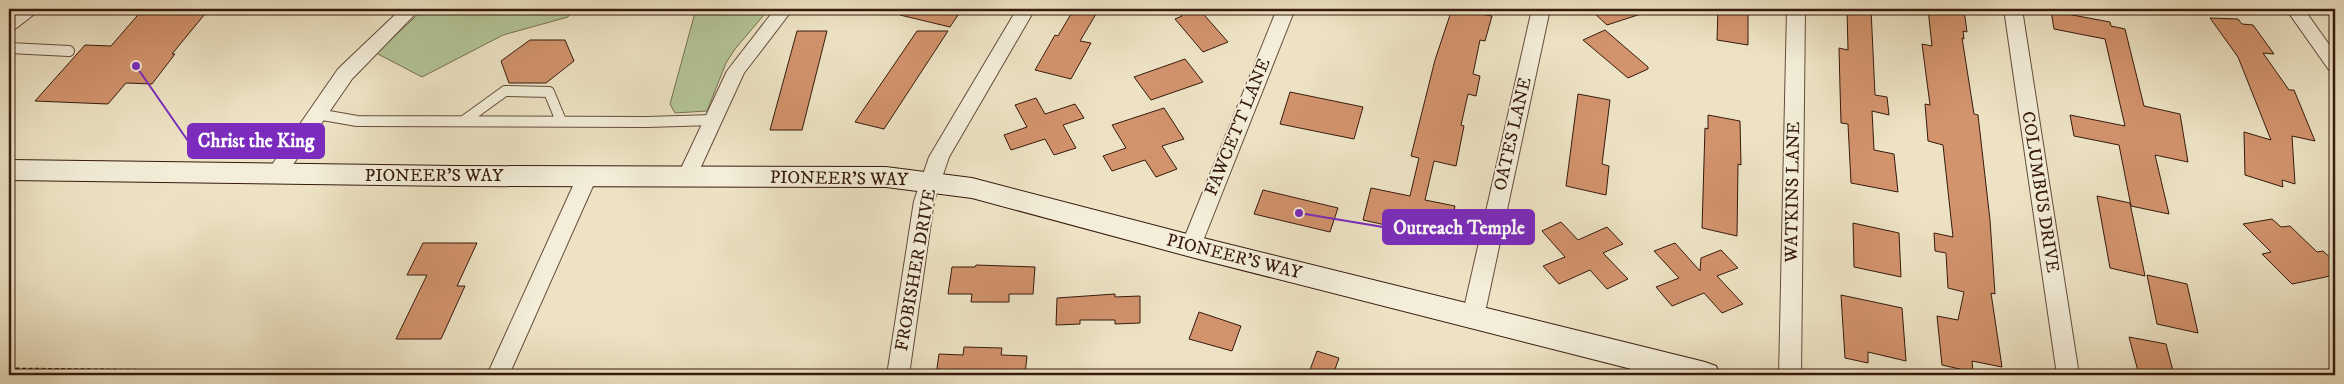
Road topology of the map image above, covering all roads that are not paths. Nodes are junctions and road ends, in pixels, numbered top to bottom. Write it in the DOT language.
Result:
graph roads {
  1 [pos="32,9"];
  2 [pos="411,9"];
  3 [pos="784,9"];
  4 [pos="1026,9"];
  5 [pos="1286,9"];
  6 [pos="1541,9"];
  7 [pos="1796,9"];
  8 [pos="2013,9"];
  9 [pos="2295,9"];
  10 [pos="9,25"];
  11 [pos="9,48"];
  12 [pos="69,51"];
  13 [pos="2335,66"];
  14 [pos="317,114"];
  15 [pos="465,120"];
  16 [pos="713,120"];
  17 [pos="561,121"];
  18 [pos="9,170"];
  19 [pos="276,174"];
  20 [pos="587,177"];
  21 [pos="686,178"];
  22 [pos="930,183"];
  23 [pos="1191,246"];
  24 [pos="1473,317"];
  25 [pos="498,375"];
  26 [pos="898,375"];
  27 [pos="1705,375"];
  28 [pos="1790,375"];
  29 [pos="2068,375"];
  1 -- 10 [label="street"];
  2 -- 14 [label="street"];
  3 -- 16 [label="street"];
  4 -- 22 [label="street, FROBISHER DRIVE"];
  5 -- 23 [label="street, FAWCETT LANE"];
  6 -- 24 [label="street, OATES LANE"];
  7 -- 28 [label="street, WATKINS LANE"];
  8 -- 29 [label="street, COLUMBUS DRIVE"];
  9 -- 13 [label="street"];
  11 -- 12 [label="lane"];
  14 -- 15 [label="lane"];
  14 -- 19 [label="street"];
  15 -- 17 [label="lane"];
  15 -- 17 [label="lane"];
  16 -- 17 [label="lane"];
  16 -- 21 [label="street"];
  18 -- 19 [label="main road, PIONEER'S WAY"];
  19 -- 20 [label="main road, PIONEER'S WAY"];
  20 -- 21 [label="main road, PIONEER'S WAY"];
  20 -- 25 [label="street"];
  21 -- 22 [label="main road, PIONEER'S WAY"];
  22 -- 23 [label="main road, PIONEER'S WAY"];
  22 -- 26 [label="street, FROBISHER DRIVE"];
  23 -- 24 [label="main road, PIONEER'S WAY"];
  24 -- 27 [label="main road, PIONEER'S WAY"];
}
